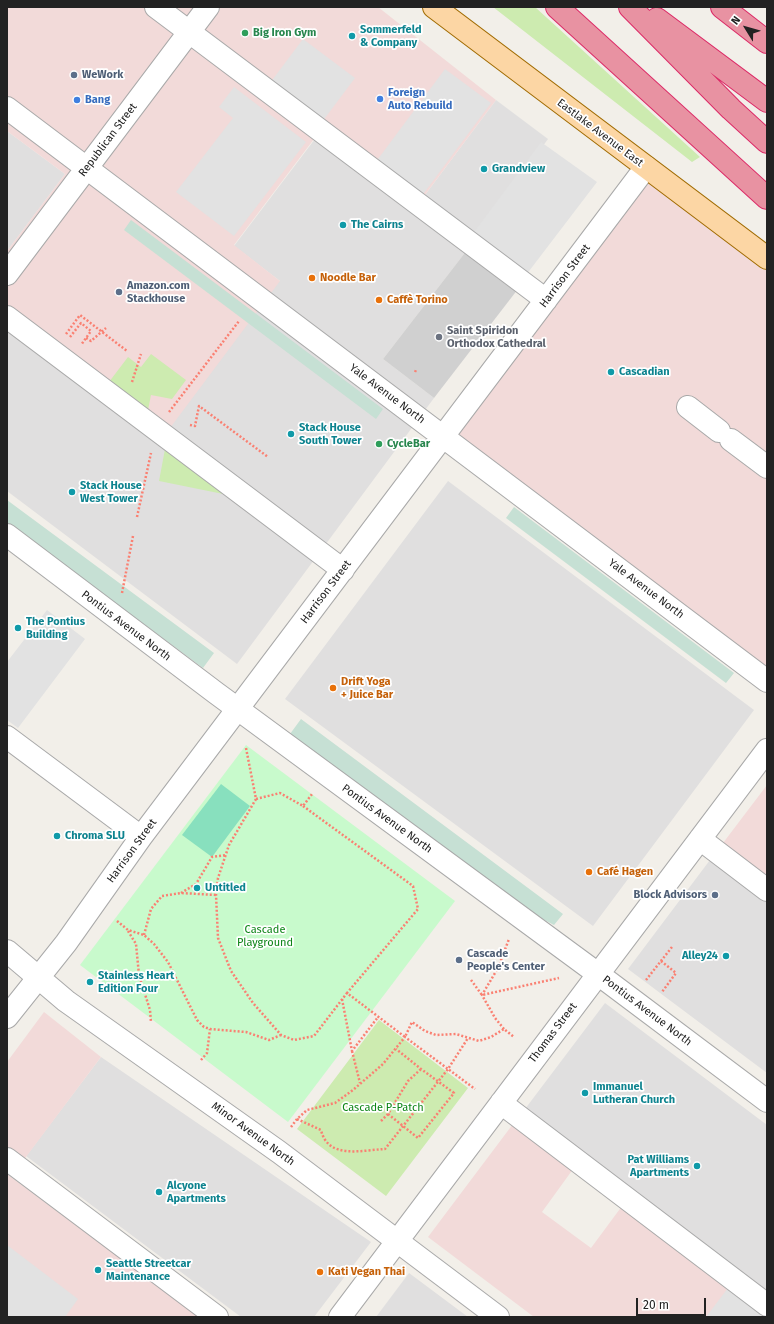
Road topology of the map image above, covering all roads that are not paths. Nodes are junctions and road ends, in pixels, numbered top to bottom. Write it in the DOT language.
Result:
graph roads {
  1 [pos="156,7"];
  2 [pos="208,7"];
  3 [pos="434,7"];
  4 [pos="557,7"];
  5 [pos="630,7"];
  6 [pos="641,7"];
  7 [pos="656,7"];
  8 [pos="722,7"];
  9 [pos="189,32"];
  10 [pos="767,42"];
  11 [pos="767,89"];
  12 [pos="767,101"];
  13 [pos="7,108"];
  14 [pos="767,142"];
  15 [pos="646,167"];
  16 [pos="87,168"];
  17 [pos="767,198"];
  18 [pos="767,258"];
  19 [pos="7,274"];
  20 [pos="546,300"];
  21 [pos="7,318"];
  22 [pos="688,407"];
  23 [pos="443,437"];
  24 [pos="767,467"];
  25 [pos="7,535"];
  26 [pos="342,570"];
  27 [pos="767,681"];
  28 [pos="238,709"];
  29 [pos="7,737"];
  30 [pos="767,750"];
  31 [pos="141,837"];
  32 [pos="700,839"];
  33 [pos="767,890"];
  34 [pos="7,951"];
  35 [pos="598,974"];
  36 [pos="38,977"];
  37 [pos="7,1017"];
  38 [pos="767,1101"];
  39 [pos="501,1103"];
  40 [pos="7,1160"];
  41 [pos="397,1241"];
  42 [pos="767,1305"];
  43 [pos="217,1317"];
  44 [pos="340,1317"];
  45 [pos="498,1317"];
  1 -- 9 [label="street"];
  2 -- 9 [label="street, Republican Street"];
  3 -- 15 [label="main road, Eastlake Avenue East"];
  4 -- 17 [label="highway"];
  5 -- 14 [label="highway"];
  6 -- 12 [label="highway"];
  7 -- 11 [label="highway"];
  8 -- 10 [label="highway"];
  9 -- 16 [label="street, Republican Street"];
  9 -- 20 [label="street"];
  13 -- 16 [label="street, Yale Avenue North"];
  15 -- 18 [label="main road, Eastlake Avenue East"];
  15 -- 20 [label="street, Harrison Street"];
  16 -- 19 [label="street, Republican Street"];
  16 -- 23 [label="street, Yale Avenue North"];
  20 -- 23 [label="street, Harrison Street"];
  21 -- 26 [label="street"];
  22 -- 24 [label="street"];
  23 -- 26 [label="street, Harrison Street"];
  23 -- 27 [label="street, Yale Avenue North"];
  25 -- 28 [label="street, Pontius Avenue North"];
  26 -- 28 [label="street, Harrison Street"];
  28 -- 31 [label="street, Harrison Street"];
  28 -- 35 [label="street, Pontius Avenue North"];
  29 -- 31 [label="street"];
  30 -- 32 [label="street, Thomas Street"];
  31 -- 36 [label="street, Harrison Street"];
  32 -- 33 [label="street"];
  32 -- 35 [label="street, Thomas Street"];
  34 -- 36 [label="street, Minor Avenue North"];
  35 -- 38 [label="street, Pontius Avenue North"];
  35 -- 39 [label="street, Thomas Street"];
  36 -- 37 [label="street, Harrison Street"];
  36 -- 41 [label="street, Minor Avenue North"];
  39 -- 41 [label="street, Thomas Street"];
  39 -- 42 [label="street"];
  40 -- 43 [label="street"];
  41 -- 44 [label="street, Thomas Street"];
  41 -- 45 [label="street, Minor Avenue North"];
}
